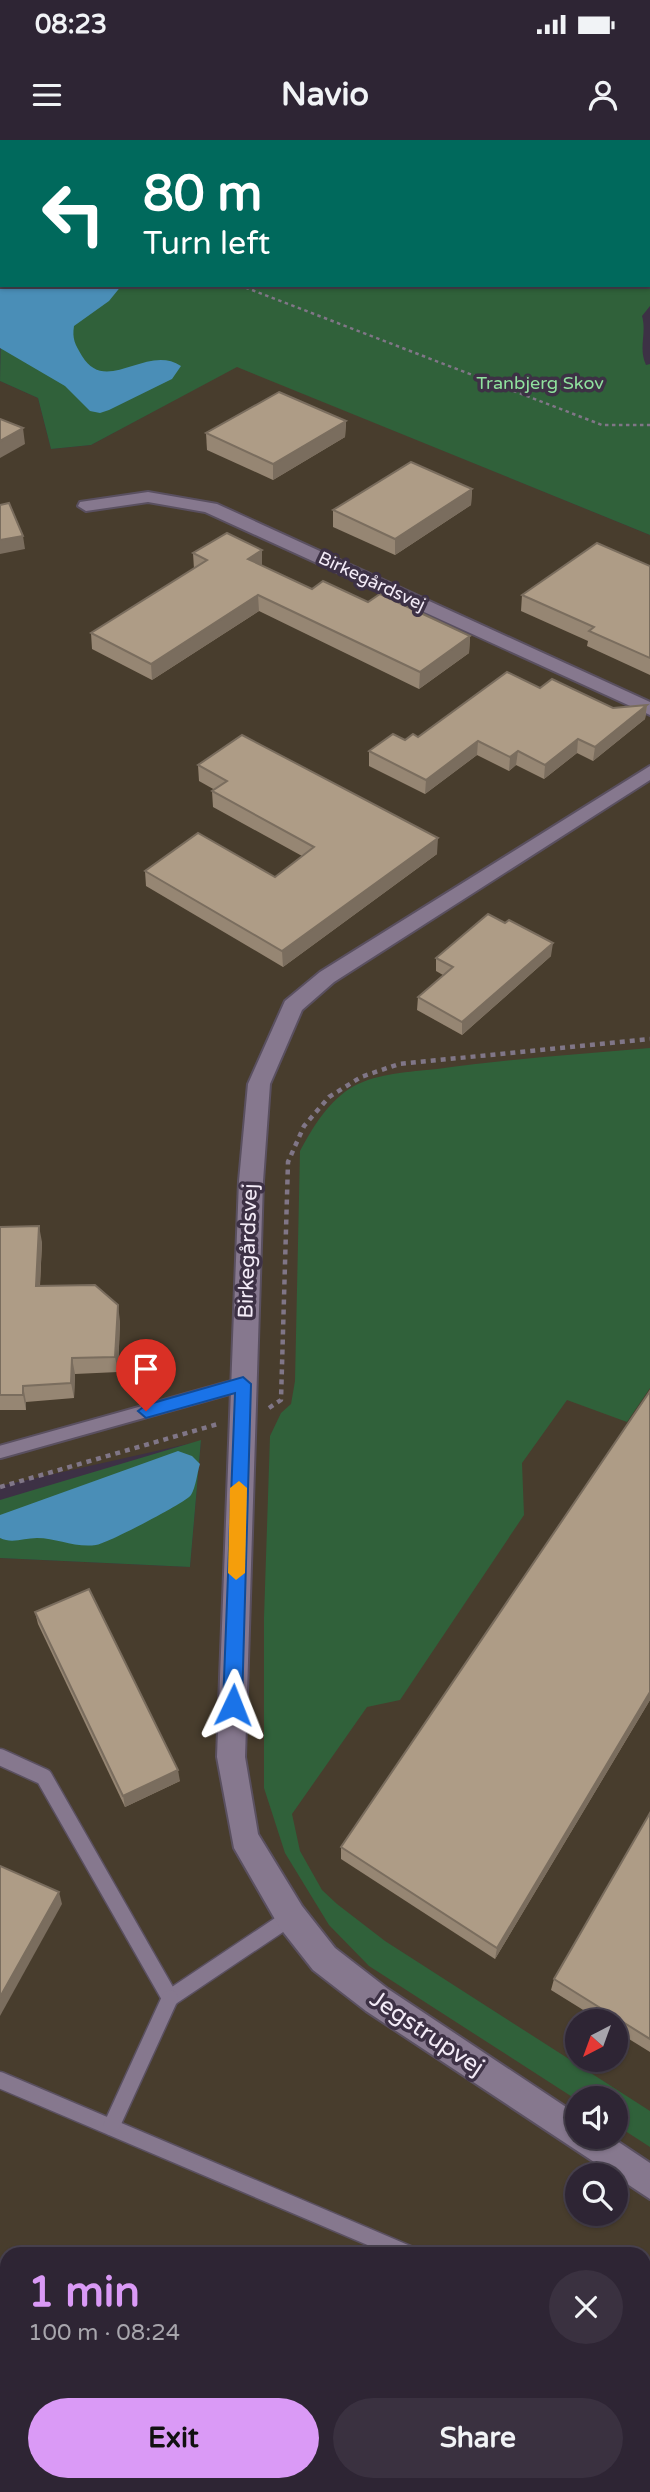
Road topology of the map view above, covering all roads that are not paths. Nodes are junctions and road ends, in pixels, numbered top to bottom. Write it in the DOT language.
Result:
graph roads {
  1 [pos="86,506"];
  2 [pos="650,709"];
  3 [pos="650,772"];
  4 [pos="243,1384"];
  5 [pos="0,1452"];
  6 [pos="0,1757"];
  7 [pos="290,1917"];
  8 [pos="170,1998"];
  9 [pos="0,2080"];
  10 [pos="565,2125"];
  11 [pos="111,2127"];
  12 [pos="600,2149"];
  13 [pos="650,2182"];
  14 [pos="393,2247"];
  1 -- 2 [label="street, Birkegårdsvej"];
  3 -- 4 [label="street, Birkegårdsvej"];
  4 -- 5 [label="lane"];
  4 -- 7 [label="street, Birkegårdsvej"];
  6 -- 8 [label="lane"];
  7 -- 8 [label="lane"];
  7 -- 10 [label="street, Jegstrupvej"];
  8 -- 11 [label="lane"];
  9 -- 11 [label="lane"];
  11 -- 14 [label="lane"];
  12 -- 13 [label="street"];
}
